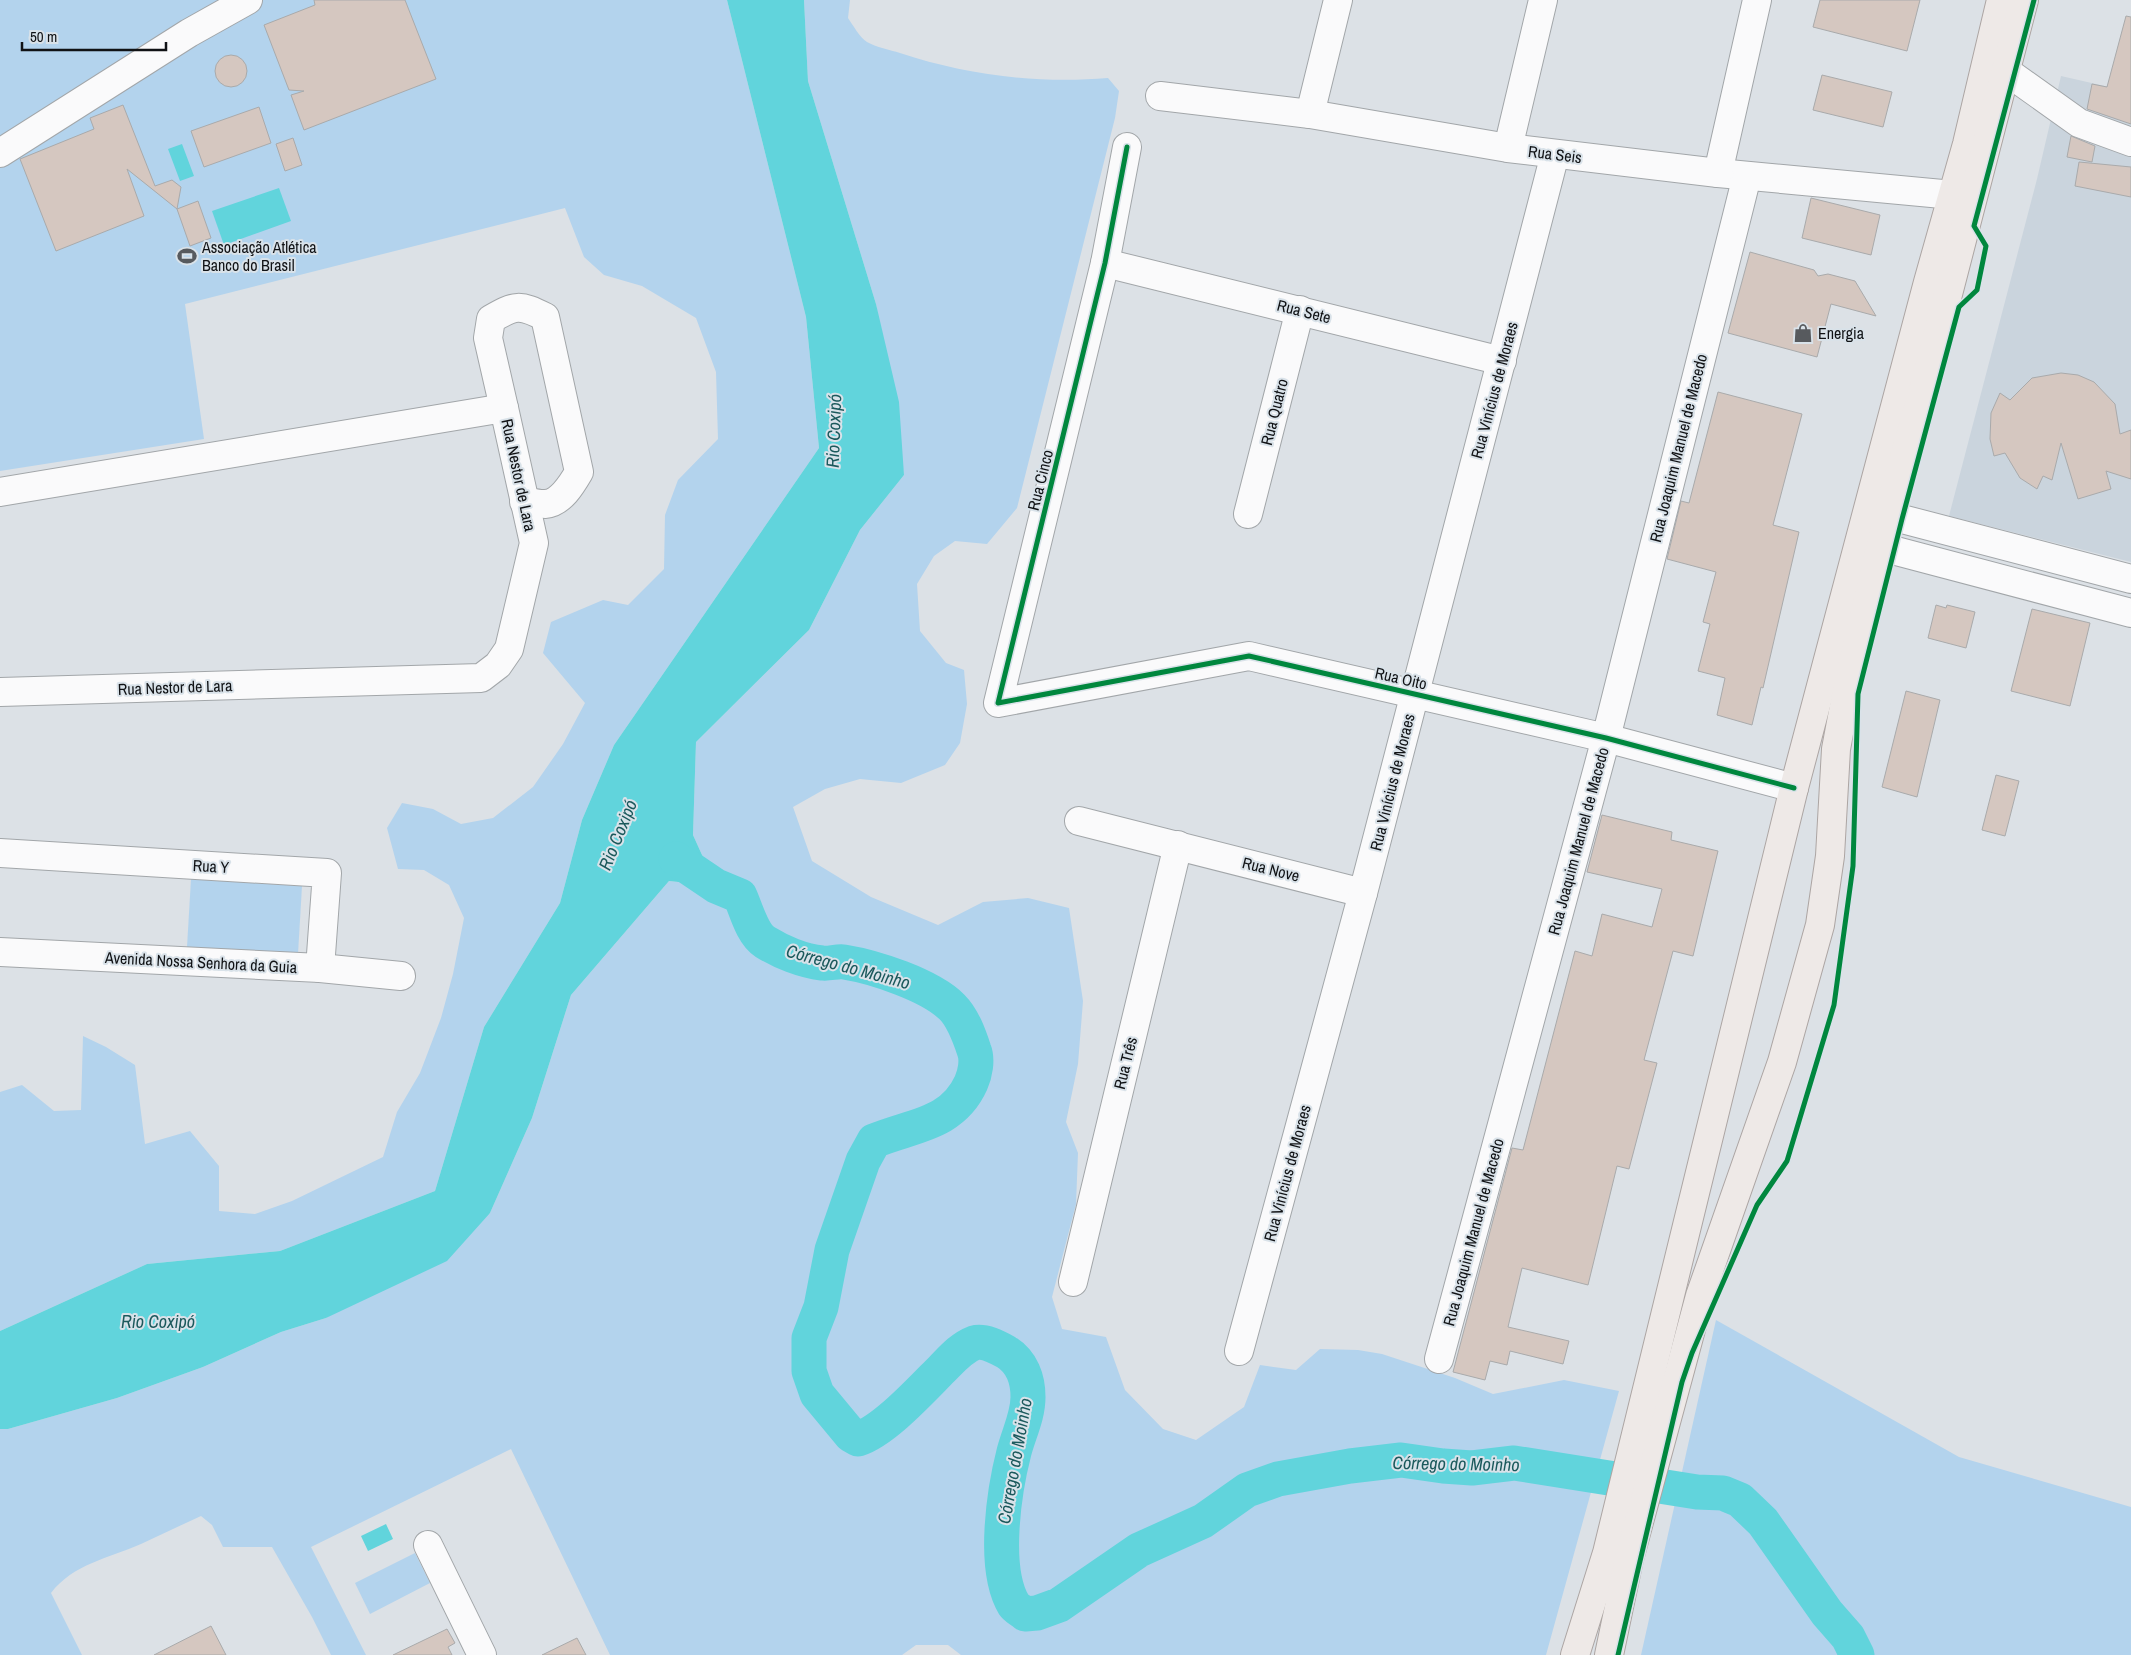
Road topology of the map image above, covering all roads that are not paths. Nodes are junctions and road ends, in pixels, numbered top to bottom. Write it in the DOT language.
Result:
graph roads {
  1 [pos="248,0"];
  2 [pos="1338,0"];
  3 [pos="1543,0"];
  4 [pos="1757,0"];
  5 [pos="2000,0"];
  6 [pos="2024,0"];
  7 [pos="2006,71"];
  8 [pos="1160,96"];
  9 [pos="1310,114"];
  10 [pos="2131,142"];
  11 [pos="1127,147"];
  12 [pos="1508,148"];
  13 [pos="0,153"];
  14 [pos="1555,154"];
  15 [pos="1718,173"];
  16 [pos="1747,176"];
  17 [pos="1953,195"];
  18 [pos="1105,263"];
  19 [pos="1943,270"];
  20 [pos="1300,310"];
  21 [pos="1502,361"];
  22 [pos="504,408"];
  23 [pos="0,492"];
  24 [pos="524,502"];
  25 [pos="1248,514"];
  26 [pos="1888,514"];
  27 [pos="1881,547"];
  28 [pos="2131,579"];
  29 [pos="2130,610"];
  30 [pos="0,692"];
  31 [pos="1414,693"];
  32 [pos="998,703"];
  33 [pos="1606,738"];
  34 [pos="1794,788"];
  35 [pos="1079,820"];
  36 [pos="1178,845"];
  37 [pos="0,853"];
  38 [pos="1363,893"];
  39 [pos="0,952"];
  40 [pos="320,968"];
  41 [pos="401,976"];
  42 [pos="1073,1282"];
  43 [pos="1239,1351"];
  44 [pos="1439,1359"];
  45 [pos="428,1545"];
  46 [pos="1618,1556"];
  47 [pos="482,1655"];
  48 [pos="1575,1655"];
  49 [pos="1609,1655"];
  1 -- 13 [label="street"];
  2 -- 9 [label="street"];
  3 -- 12 [label="street"];
  4 -- 15 [label="street"];
  5 -- 17 [label="main road"];
  6 -- 7 [label="main road"];
  7 -- 10 [label="street"];
  7 -- 19 [label="main road"];
  8 -- 9 [label="street, Rua Seis"];
  9 -- 12 [label="street, Rua Seis"];
  11 -- 18 [label="street, Rua Cinco"];
  12 -- 14 [label="street, Rua Seis"];
  14 -- 15 [label="street, Rua Seis"];
  14 -- 21 [label="street, Rua Vinícius de Moraes"];
  15 -- 16 [label="street, Rua Seis"];
  16 -- 17 [label="street, Rua Seis"];
  16 -- 33 [label="street, Rua Joaquim Manuel de Macedo"];
  17 -- 19 [label="main road"];
  18 -- 20 [label="street, Rua Sete"];
  18 -- 32 [label="street, Rua Cinco"];
  19 -- 26 [label="main road"];
  19 -- 34 [label="main road"];
  20 -- 21 [label="street, Rua Sete"];
  20 -- 25 [label="street, Rua Quatro"];
  21 -- 31 [label="street, Rua Vinícius de Moraes"];
  22 -- 23 [label="street, Rua Nestor de Lara"];
  22 -- 24 [label="street, Rua Nestor de Lara"];
  22 -- 24 [label="street"];
  24 -- 30 [label="street, Rua Nestor de Lara"];
  26 -- 27 [label="main road"];
  26 -- 28 [label="street"];
  27 -- 29 [label="street"];
  27 -- 46 [label="main road"];
  31 -- 32 [label="street, Rua Oito"];
  31 -- 33 [label="street, Rua Oito"];
  31 -- 38 [label="street, Rua Vinícius de Moraes"];
  33 -- 34 [label="street, Rua Oito"];
  33 -- 44 [label="street, Rua Joaquim Manuel de Macedo"];
  34 -- 46 [label="main road"];
  35 -- 36 [label="street, Rua Nove"];
  36 -- 38 [label="street, Rua Nove"];
  36 -- 42 [label="street, Rua Três"];
  37 -- 40 [label="street, Rua Y"];
  38 -- 43 [label="street, Rua Vinícius de Moraes"];
  39 -- 40 [label="street, Avenida Nossa Senhora da Guia"];
  40 -- 41 [label="street, Avenida Nossa Senhora da Guia"];
  45 -- 47 [label="street"];
  46 -- 48 [label="main road"];
  46 -- 49 [label="main road"];
}
